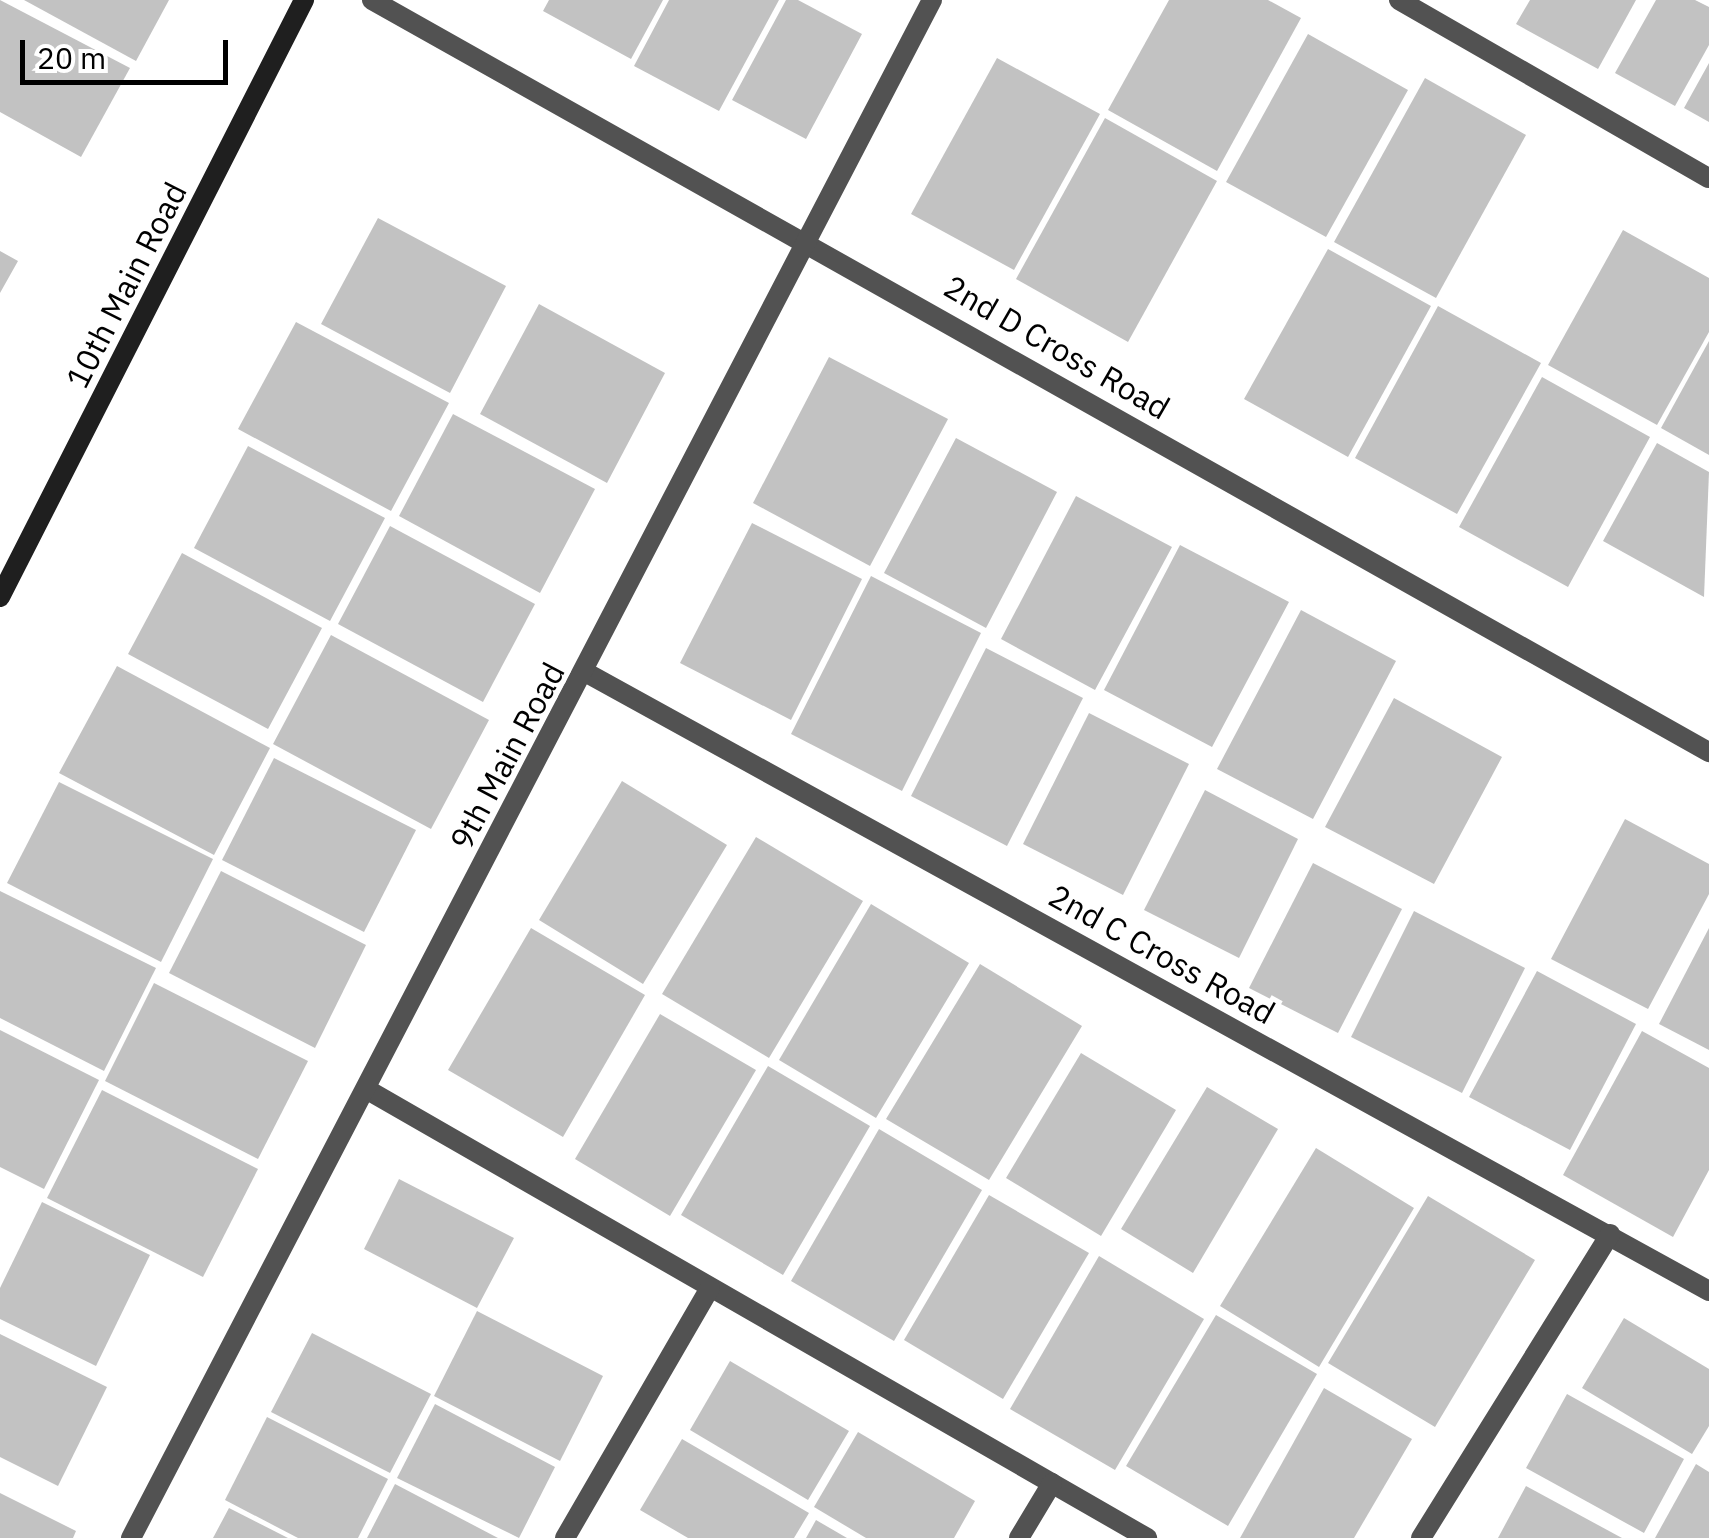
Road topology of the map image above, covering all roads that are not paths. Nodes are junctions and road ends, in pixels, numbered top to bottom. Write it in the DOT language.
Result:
graph roads {
  1 [pos="304,0"];
  2 [pos="372,0"];
  3 [pos="932,0"];
  4 [pos="1399,0"];
  5 [pos="1709,178"];
  6 [pos="807,240"];
  7 [pos="0,597"];
  8 [pos="585,672"];
  9 [pos="1709,752"];
  10 [pos="366,1089"];
  11 [pos="1610,1234"];
  12 [pos="710,1288"];
  13 [pos="1709,1291"];
  14 [pos="1052,1483"];
  15 [pos="131,1538"];
  16 [pos="564,1538"];
  17 [pos="1019,1538"];
  18 [pos="1147,1538"];
  19 [pos="1420,1538"];
  1 -- 7 [label="street, 10th Main Road"];
  2 -- 6 [label="street, 2nd D Cross Road"];
  3 -- 6 [label="street, 9th Main Road"];
  4 -- 5 [label="street"];
  6 -- 8 [label="street, 9th Main Road"];
  6 -- 9 [label="street, 2nd D Cross Road"];
  8 -- 10 [label="street, 9th Main Road"];
  8 -- 11 [label="street, 2nd C Cross Road"];
  10 -- 12 [label="street"];
  10 -- 15 [label="street, 9th Main Road"];
  11 -- 13 [label="street, 2nd C Cross Road"];
  11 -- 19 [label="street"];
  12 -- 14 [label="street"];
  12 -- 16 [label="street"];
  14 -- 17 [label="street"];
  14 -- 18 [label="street"];
}
